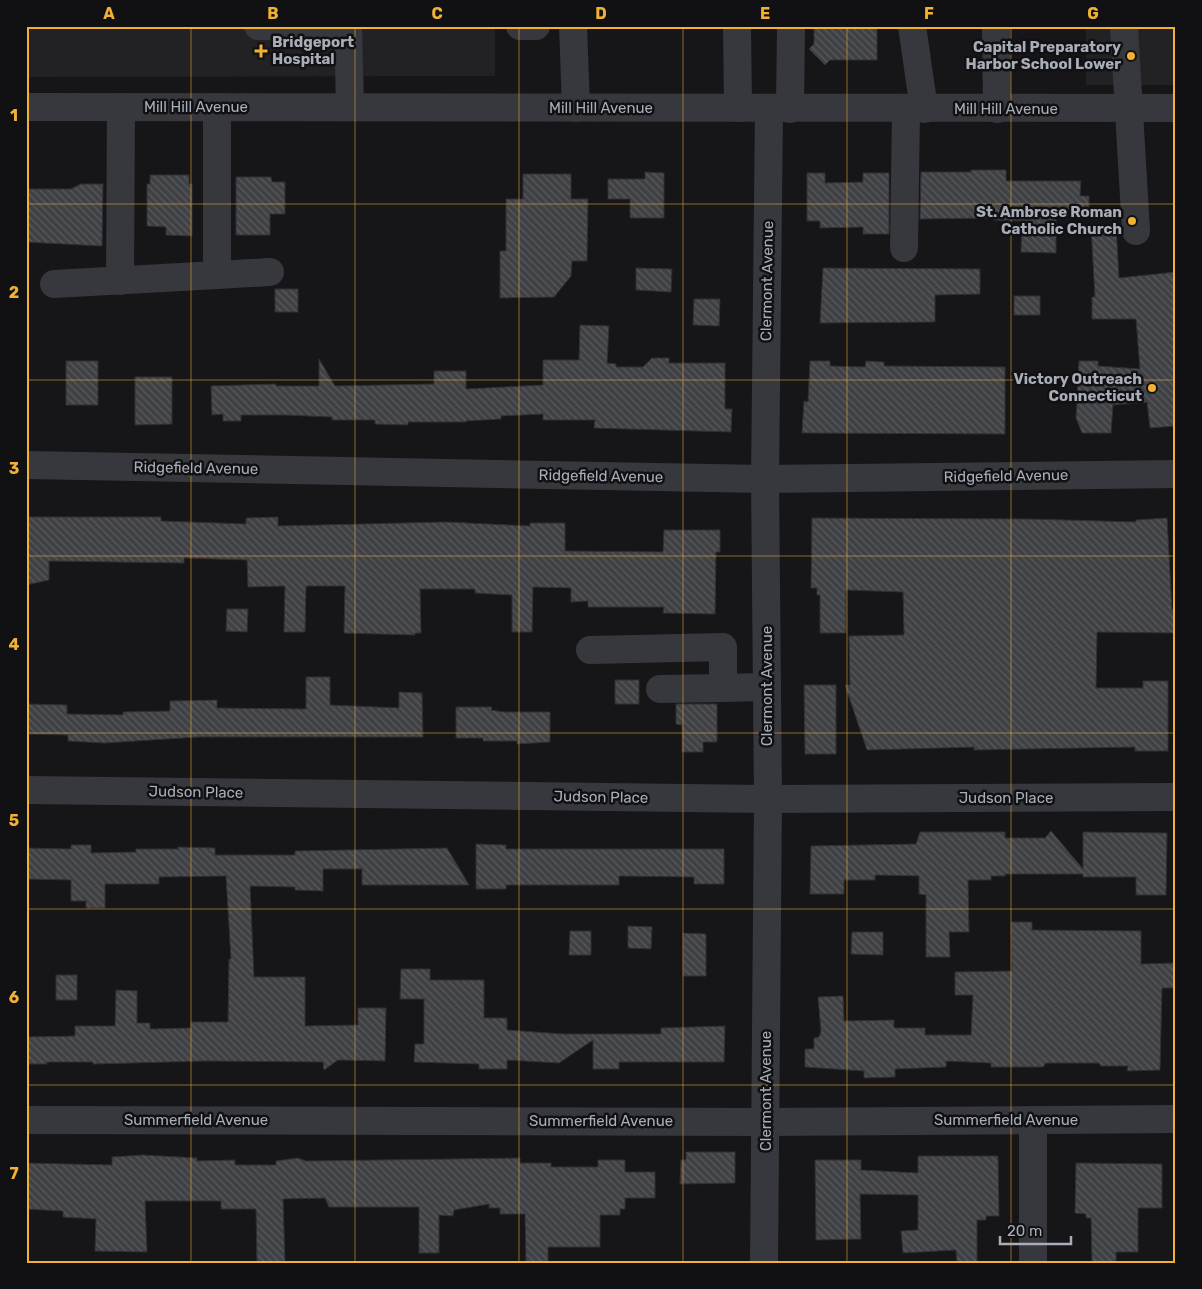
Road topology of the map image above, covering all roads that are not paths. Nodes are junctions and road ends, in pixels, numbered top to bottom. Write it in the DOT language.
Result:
graph roads {
  1 [pos="258,26"];
  2 [pos="520,26"];
  3 [pos="536,26"];
  4 [pos="573,26"];
  5 [pos="737,26"];
  6 [pos="790,26"];
  7 [pos="912,26"];
  8 [pos="996,26"];
  9 [pos="1124,26"];
  10 [pos="348,27"];
  11 [pos="26,107"];
  12 [pos="121,107"];
  13 [pos="217,107"];
  14 [pos="350,107"];
  15 [pos="576,108"];
  16 [pos="738,108"];
  17 [pos="1128,108"];
  18 [pos="1176,108"];
  19 [pos="779,109"];
  20 [pos="915,109"];
  21 [pos="997,109"];
  22 [pos="1136,231"];
  23 [pos="904,248"];
  24 [pos="270,272"];
  25 [pos="217,275"];
  26 [pos="120,281"];
  27 [pos="54,284"];
  28 [pos="26,465"];
  29 [pos="1176,474"];
  30 [pos="765,478"];
  31 [pos="590,650"];
  32 [pos="767,687"];
  33 [pos="723,688"];
  34 [pos="660,689"];
  35 [pos="26,790"];
  36 [pos="1176,797"];
  37 [pos="768,799"];
  38 [pos="1176,1119"];
  39 [pos="26,1120"];
  40 [pos="1033,1120"];
  41 [pos="766,1122"];
  42 [pos="764,1263"];
  43 [pos="1033,1263"];
  1 -- 10 [label="street"];
  2 -- 3 [label="street"];
  4 -- 15 [label="street"];
  5 -- 16 [label="street"];
  6 -- 19 [label="street, Clermont Avenue"];
  7 -- 20 [label="street"];
  8 -- 21 [label="street"];
  9 -- 17 [label="street"];
  10 -- 14 [label="street"];
  11 -- 12 [label="street, Mill Hill Avenue"];
  12 -- 13 [label="street, Mill Hill Avenue"];
  12 -- 26 [label="street"];
  13 -- 14 [label="street, Mill Hill Avenue"];
  13 -- 25 [label="street"];
  14 -- 15 [label="street, Mill Hill Avenue"];
  15 -- 16 [label="street, Mill Hill Avenue"];
  16 -- 19 [label="street, Mill Hill Avenue"];
  17 -- 18 [label="street, Mill Hill Avenue"];
  17 -- 21 [label="street, Mill Hill Avenue"];
  17 -- 22 [label="street"];
  19 -- 20 [label="street, Mill Hill Avenue"];
  19 -- 30 [label="street, Clermont Avenue"];
  20 -- 21 [label="street, Mill Hill Avenue"];
  20 -- 23 [label="street"];
  24 -- 25 [label="street"];
  25 -- 26 [label="street"];
  26 -- 27 [label="street"];
  28 -- 30 [label="street, Ridgefield Avenue"];
  29 -- 30 [label="street, Ridgefield Avenue"];
  30 -- 32 [label="street, Clermont Avenue"];
  31 -- 33 [label="street"];
  32 -- 33 [label="street"];
  32 -- 37 [label="street, Clermont Avenue"];
  33 -- 34 [label="street"];
  35 -- 37 [label="street, Judson Place"];
  36 -- 37 [label="street, Judson Place"];
  37 -- 41 [label="street, Clermont Avenue"];
  38 -- 40 [label="street, Summerfield Avenue"];
  39 -- 41 [label="street, Summerfield Avenue"];
  40 -- 41 [label="street, Summerfield Avenue"];
  40 -- 43 [label="street"];
  41 -- 42 [label="street, Clermont Avenue"];
}
